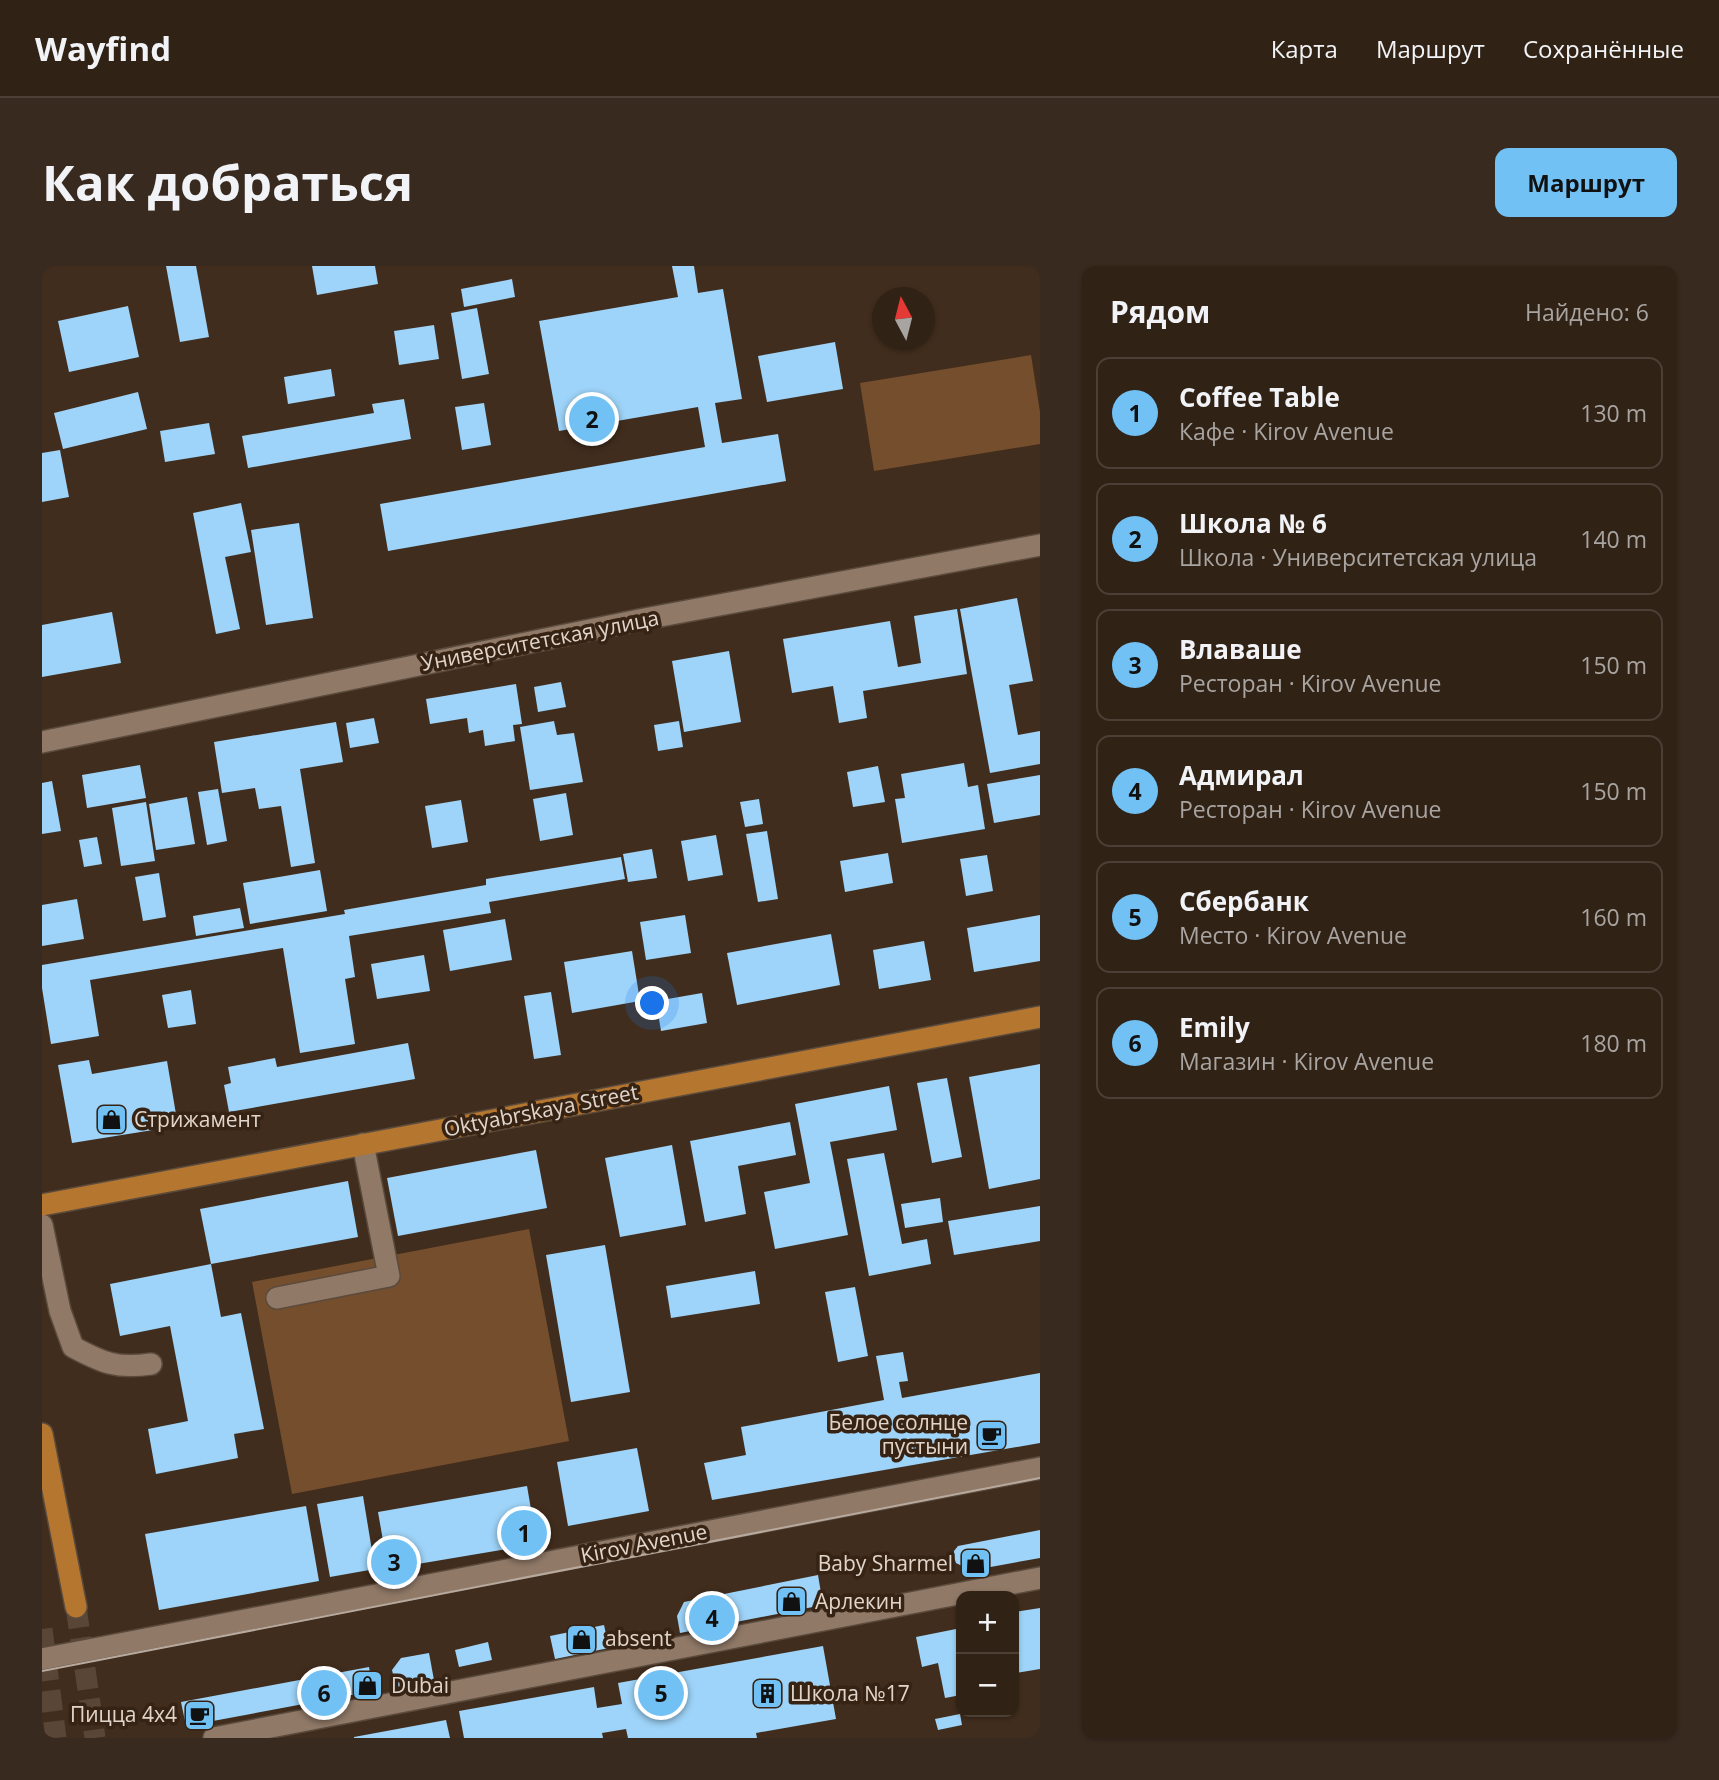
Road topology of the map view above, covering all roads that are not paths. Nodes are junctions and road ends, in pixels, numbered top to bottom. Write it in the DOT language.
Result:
graph roads {
  1 [pos="1040,545"];
  2 [pos="42,742"];
  3 [pos="1040,1017"];
  4 [pos="363,1144"];
  5 [pos="42,1205"];
  6 [pos="42,1225"];
  7 [pos="277,1298"];
  8 [pos="151,1364"];
  9 [pos="42,1434"];
  10 [pos="1040,1468"];
  11 [pos="1040,1577"];
  12 [pos="76,1607"];
  13 [pos="42,1659"];
  14 [pos="214,1738"];
  1 -- 2 [label="street, Университетская улица"];
  3 -- 4 [label="main road, Oktyabrskaya Street"];
  4 -- 5 [label="main road, Oktyabrskaya Street"];
  4 -- 7 [label="street"];
  6 -- 8 [label="street"];
  9 -- 12 [label="main road"];
  10 -- 13 [label="street, Kirov Avenue"];
  11 -- 14 [label="street"];
}
